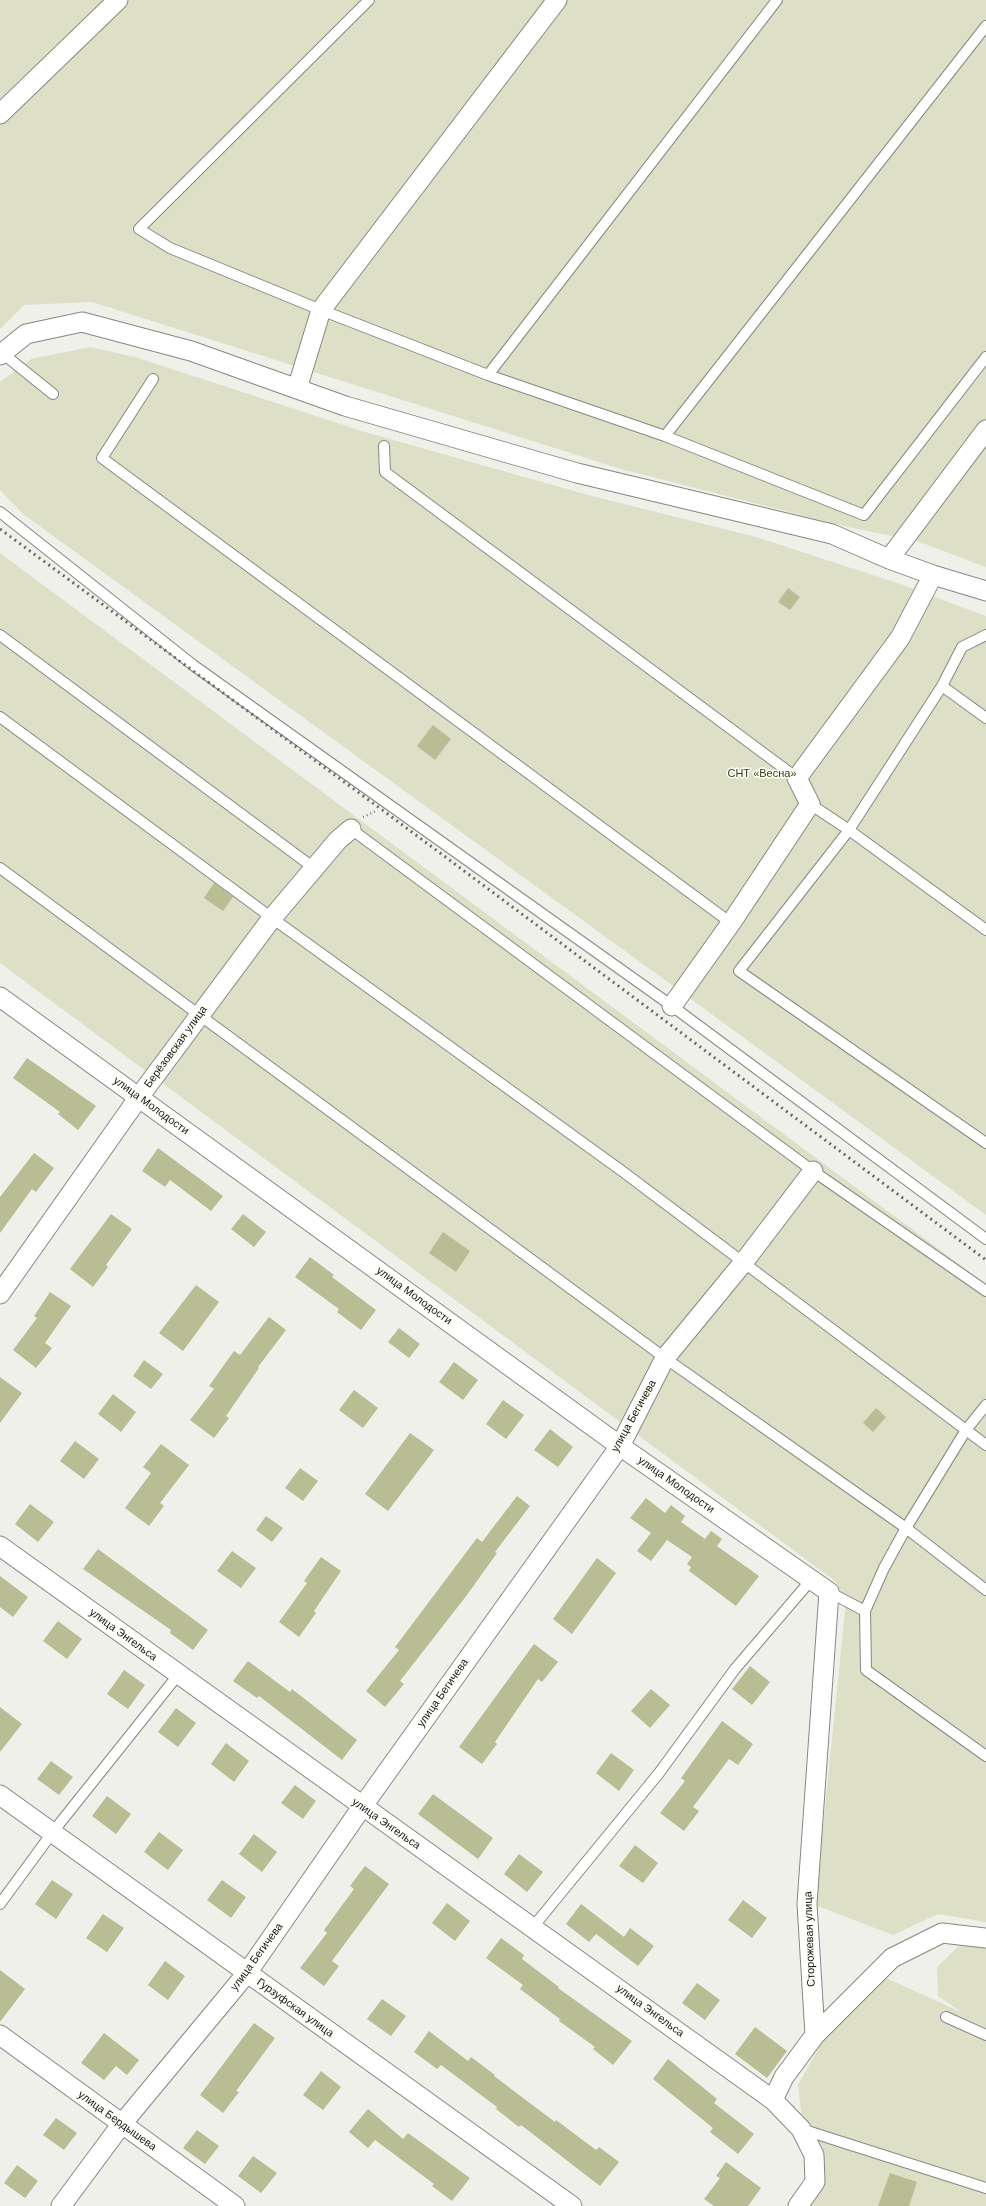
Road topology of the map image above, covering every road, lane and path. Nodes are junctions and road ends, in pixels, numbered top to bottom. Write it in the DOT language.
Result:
graph roads {
  1 [pos="118,0"];
  2 [pos="369,0"];
  3 [pos="557,0"];
  4 [pos="777,0"];
  5 [pos="986,26"];
  6 [pos="0,114"];
  7 [pos="320,310"];
  8 [pos="1,354"];
  9 [pos="986,357"];
  10 [pos="488,375"];
  11 [pos="153,379"];
  12 [pos="297,389"];
  13 [pos="53,394"];
  14 [pos="986,430"];
  15 [pos="665,436"];
  16 [pos="384,446"];
  17 [pos="0,512"];
  18 [pos="889,559"];
  19 [pos="933,575"];
  20 [pos="986,591"];
  21 [pos="0,635"];
  22 [pos="986,635"];
  23 [pos="942,686"];
  24 [pos="0,717"];
  25 [pos="986,718"];
  26 [pos="797,778"];
  27 [pos="810,804"];
  28 [pos="396,810"];
  29 [pos="351,829"];
  30 [pos="849,830"];
  31 [pos="0,868"];
  32 [pos="314,868"];
  33 [pos="272,918"];
  34 [pos="731,923"];
  35 [pos="986,930"];
  36 [pos="0,997"];
  37 [pos="672,1006"];
  38 [pos="200,1014"];
  39 [pos="139,1097"];
  40 [pos="986,1143"];
  41 [pos="813,1171"];
  42 [pos="986,1239"];
  43 [pos="742,1263"];
  44 [pos="986,1291"];
  45 [pos="0,1294"];
  46 [pos="665,1358"];
  47 [pos="986,1405"];
  48 [pos="966,1430"];
  49 [pos="986,1445"];
  50 [pos="620,1446"];
  51 [pos="906,1528"];
  52 [pos="0,1546"];
  53 [pos="812,1580"];
  54 [pos="986,1590"];
  55 [pos="829,1592"];
  56 [pos="865,1611"];
  57 [pos="178,1675"];
  58 [pos="986,1756"];
  59 [pos="0,1795"];
  60 [pos="362,1807"];
  61 [pos="52,1833"];
  62 [pos="0,1904"];
  63 [pos="533,1927"];
  64 [pos="986,1938"];
  65 [pos="247,1973"];
  66 [pos="946,2017"];
  67 [pos="0,2035"];
  68 [pos="815,2035"];
  69 [pos="986,2035"];
  70 [pos="773,2100"];
  71 [pos="121,2125"];
  72 [pos="802,2129"];
  73 [pos="986,2188"];
  74 [pos="61,2206"];
  75 [pos="235,2206"];
  76 [pos="572,2206"];
  77 [pos="798,2206"];
  1 -- 6 [label="street"];
  2 -- 7 [label="lane"];
  3 -- 7 [label="street"];
  4 -- 10 [label="lane"];
  5 -- 15 [label="lane"];
  7 -- 10 [label="lane"];
  7 -- 12 [label="street"];
  8 -- 12 [label="street"];
  8 -- 13 [label="lane"];
  9 -- 15 [label="lane"];
  10 -- 15 [label="lane"];
  11 -- 34 [label="lane"];
  12 -- 18 [label="street"];
  14 -- 18 [label="street"];
  16 -- 26 [label="lane"];
  17 -- 28 [label="lane"];
  18 -- 19 [label="street"];
  19 -- 20 [label="street"];
  19 -- 26 [label="street"];
  21 -- 32 [label="lane"];
  22 -- 23 [label="lane"];
  23 -- 25 [label="lane"];
  23 -- 30 [label="lane"];
  24 -- 33 [label="lane"];
  26 -- 27 [label="street"];
  27 -- 30 [label="lane"];
  27 -- 34 [label="street"];
  28 -- 29 [label="path"];
  28 -- 37 [label="lane"];
  29 -- 32 [label="street, Берёзовская улица"];
  29 -- 41 [label="lane"];
  30 -- 35 [label="lane"];
  30 -- 40 [label="lane"];
  31 -- 38 [label="lane"];
  32 -- 33 [label="street, Берёзовская улица"];
  33 -- 38 [label="street, Берёзовская улица"];
  33 -- 43 [label="lane"];
  34 -- 37 [label="street"];
  36 -- 39 [label="street, улица Молодости"];
  37 -- 42 [label="lane"];
  38 -- 39 [label="street, Берёзовская улица"];
  38 -- 46 [label="lane"];
  39 -- 45 [label="street, Берёзовская улица"];
  39 -- 50 [label="street, улица Молодости"];
  41 -- 43 [label="street, улица Бегичева"];
  41 -- 44 [label="lane"];
  43 -- 46 [label="street, улица Бегичева"];
  43 -- 48 [label="lane"];
  46 -- 50 [label="street, улица Бегичева"];
  46 -- 51 [label="lane"];
  47 -- 48 [label="lane"];
  48 -- 49 [label="lane"];
  48 -- 51 [label="lane"];
  50 -- 53 [label="street, улица Молодости"];
  50 -- 60 [label="street, улица Бегичева"];
  51 -- 54 [label="lane"];
  51 -- 56 [label="lane"];
  52 -- 57 [label="street, улица Энгельса"];
  53 -- 55 [label="street, улица Молодости"];
  53 -- 63 [label="lane"];
  55 -- 56 [label="lane"];
  55 -- 68 [label="street, Сторожевая улица"];
  56 -- 58 [label="lane"];
  57 -- 60 [label="street, улица Энгельса"];
  57 -- 61 [label="lane"];
  59 -- 61 [label="street, Гурзуфская улица"];
  60 -- 63 [label="street, улица Энгельса"];
  60 -- 65 [label="street, улица Бегичева"];
  61 -- 62 [label="lane"];
  61 -- 65 [label="street, Гурзуфская улица"];
  63 -- 70 [label="street, улица Энгельса"];
  64 -- 68 [label="street"];
  65 -- 71 [label="street, улица Бегичева"];
  65 -- 76 [label="street, Гурзуфская улица"];
  66 -- 69 [label="lane"];
  67 -- 71 [label="street, улица Бердышева"];
  68 -- 70 [label="street"];
  70 -- 72 [label="street"];
  71 -- 74 [label="street, улица Бегичева"];
  71 -- 75 [label="street, улица Бердышева"];
  72 -- 73 [label="lane"];
  72 -- 77 [label="street"];
}
